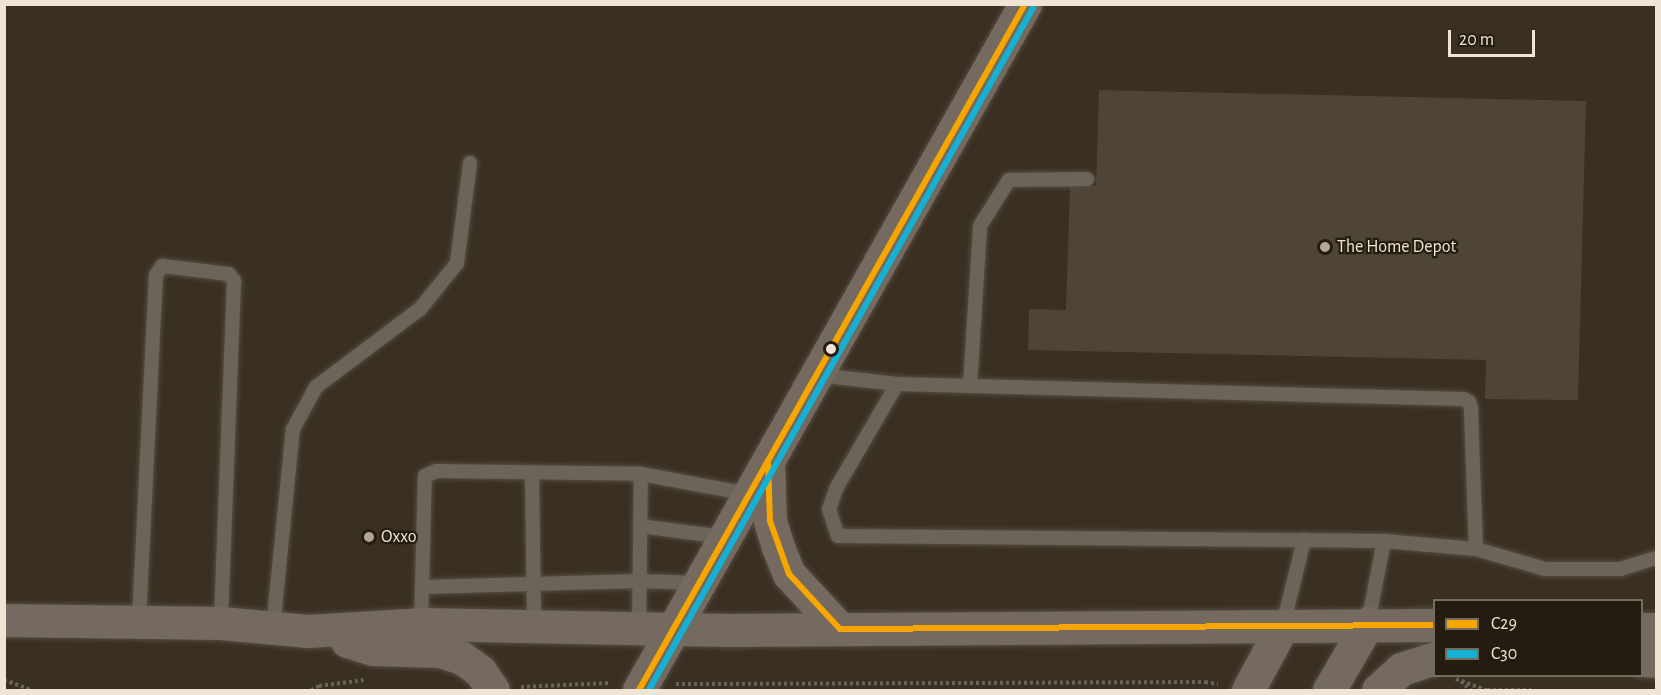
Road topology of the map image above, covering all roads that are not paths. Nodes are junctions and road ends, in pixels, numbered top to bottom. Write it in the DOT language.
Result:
graph roads {
  1 [pos="1025,4"];
  2 [pos="470,162"];
  3 [pos="1087,179"];
  4 [pos="817,375"];
  5 [pos="897,384"];
  6 [pos="970,386"];
  7 [pos="768,461"];
  8 [pos="532,473"];
  9 [pos="641,474"];
  10 [pos="749,494"];
  11 [pos="640,526"];
  12 [pos="726,537"];
  13 [pos="1304,540"];
  14 [pos="1384,541"];
  15 [pos="1476,549"];
  16 [pos="1656,558"];
  17 [pos="639,581"];
  18 [pos="700,583"];
  19 [pos="534,584"];
  20 [pos="423,587"];
  21 [pos="4,620"];
  22 [pos="139,621"];
  23 [pos="221,623"];
  24 [pos="1368,623"];
  25 [pos="421,624"];
  26 [pos="534,625"];
  27 [pos="1283,625"];
  28 [pos="1433,625"];
  29 [pos="639,627"];
  30 [pos="273,628"];
  31 [pos="674,628"];
  32 [pos="840,629"];
  33 [pos="308,631"];
  34 [pos="1433,668"];
  35 [pos="641,688"];
  36 [pos="1238,688"];
  37 [pos="492,690"];
  38 [pos="1329,690"];
  39 [pos="1378,690"];
  1 -- 4 [label="main road"];
  2 -- 30 [label="lane"];
  3 -- 6 [label="lane"];
  4 -- 5 [label="lane"];
  4 -- 7 [label="main road"];
  5 -- 6 [label="lane"];
  5 -- 13 [label="lane"];
  6 -- 15 [label="lane"];
  7 -- 10 [label="main road"];
  7 -- 32 [label="main road"];
  8 -- 9 [label="lane"];
  8 -- 19 [label="lane"];
  8 -- 20 [label="lane"];
  9 -- 10 [label="lane"];
  9 -- 11 [label="lane"];
  10 -- 12 [label="main road"];
  11 -- 12 [label="lane"];
  11 -- 17 [label="lane"];
  12 -- 18 [label="main road"];
  13 -- 14 [label="lane"];
  13 -- 27 [label="lane"];
  14 -- 15 [label="lane"];
  14 -- 24 [label="lane"];
  15 -- 16 [label="lane"];
  17 -- 18 [label="lane"];
  17 -- 19 [label="lane"];
  17 -- 29 [label="lane"];
  18 -- 31 [label="main road"];
  19 -- 20 [label="lane"];
  19 -- 26 [label="lane"];
  20 -- 25 [label="lane"];
  21 -- 22 [label="main road"];
  22 -- 23 [label="main road"];
  22 -- 23 [label="lane"];
  23 -- 30 [label="main road"];
  24 -- 27 [label="main road"];
  24 -- 28 [label="main road"];
  24 -- 38 [label="main road"];
  25 -- 26 [label="main road"];
  25 -- 33 [label="main road"];
  26 -- 29 [label="main road"];
  27 -- 32 [label="main road"];
  27 -- 36 [label="main road"];
  29 -- 31 [label="main road"];
  30 -- 33 [label="main road"];
  31 -- 32 [label="main road"];
  31 -- 35 [label="main road"];
  33 -- 37 [label="main road"];
  34 -- 39 [label="main road"];
}
